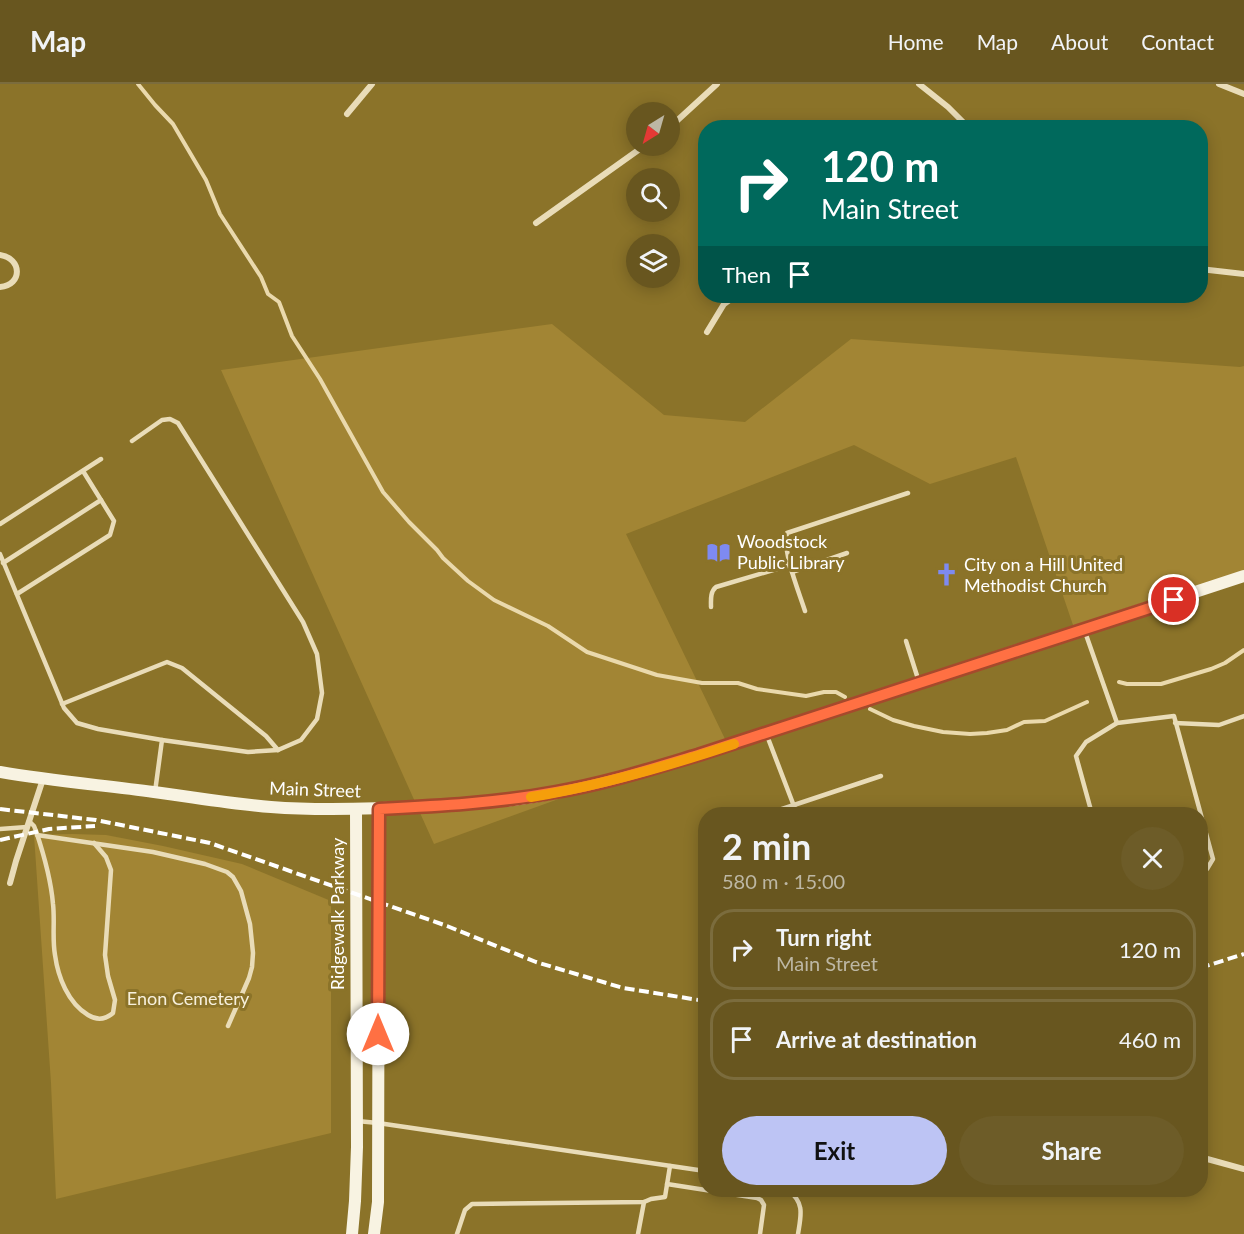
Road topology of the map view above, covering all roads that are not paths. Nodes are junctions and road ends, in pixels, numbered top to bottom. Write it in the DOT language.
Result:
graph roads {
  1 [pos="372,84"];
  2 [pos="717,84"];
  3 [pos="919,84"];
  4 [pos="1219,84"];
  5 [pos="1244,94"];
  6 [pos="347,114"];
  7 [pos="680,118"];
  8 [pos="961,120"];
  9 [pos="630,156"];
  10 [pos="536,223"];
  11 [pos="0,255"];
  12 [pos="1208,270"];
  13 [pos="1244,274"];
  14 [pos="0,287"];
  15 [pos="725,303"];
  16 [pos="707,332"];
  17 [pos="132,441"];
  18 [pos="101,459"];
  19 [pos="83,471"];
  20 [pos="908,493"];
  21 [pos="101,500"];
  22 [pos="0,524"];
  23 [pos="847,553"];
  24 [pos="0,554"];
  25 [pos="3,562"];
  26 [pos="790,565"];
  27 [pos="792,572"];
  28 [pos="1244,576"];
  29 [pos="16,594"];
  30 [pos="711,607"];
  31 [pos="805,611"];
  32 [pos="1084,629"];
  33 [pos="906,641"];
  34 [pos="920,683"];
  35 [pos="62,704"];
  36 [pos="1244,716"];
  37 [pos="1117,723"];
  38 [pos="1175,723"];
  39 [pos="766,733"];
  40 [pos="162,740"];
  41 [pos="278,750"];
  42 [pos="0,772"];
  43 [pos="881,776"];
  44 [pos="43,779"];
  45 [pos="155,792"];
  46 [pos="794,806"];
  47 [pos="790,807"];
  48 [pos="1090,807"];
  49 [pos="1198,807"];
  50 [pos="379,809"];
  51 [pos="356,810"];
  52 [pos="28,824"];
  53 [pos="0,829"];
  54 [pos="37,835"];
  55 [pos="1208,841"];
  56 [pos="94,843"];
  57 [pos="1208,867"];
  58 [pos="10,883"];
  59 [pos="228,1026"];
  60 [pos="357,1121"];
  61 [pos="378,1123"];
  62 [pos="1208,1159"];
  63 [pos="670,1166"];
  64 [pos="1244,1169"];
  65 [pos="698,1170"];
  66 [pos="667,1184"];
  67 [pos="698,1189"];
  68 [pos="751,1197"];
  69 [pos="795,1197"];
  70 [pos="644,1202"];
  71 [pos="352,1234"];
  72 [pos="374,1234"];
  73 [pos="457,1234"];
  74 [pos="638,1234"];
  75 [pos="760,1234"];
  76 [pos="798,1234"];
  1 -- 6 [label="street"];
  2 -- 7 [label="street"];
  3 -- 8 [label="street"];
  4 -- 5 [label="street"];
  9 -- 10 [label="street"];
  11 -- 14 [label="street"];
  12 -- 13 [label="street"];
  15 -- 16 [label="street"];
  17 -- 41 [label="lane"];
  18 -- 19 [label="lane"];
  19 -- 21 [label="lane"];
  19 -- 22 [label="lane"];
  20 -- 26 [label="lane"];
  21 -- 25 [label="lane"];
  21 -- 29 [label="lane"];
  23 -- 27 [label="lane"];
  24 -- 25 [label="lane"];
  25 -- 29 [label="lane"];
  26 -- 27 [label="lane"];
  26 -- 30 [label="lane"];
  27 -- 31 [label="lane"];
  28 -- 32 [label="main road, Main Street"];
  29 -- 35 [label="lane"];
  32 -- 34 [label="main road, Main Street"];
  32 -- 37 [label="lane"];
  33 -- 34 [label="lane"];
  34 -- 39 [label="main road, Main Street"];
  35 -- 40 [label="lane"];
  35 -- 41 [label="lane"];
  36 -- 38 [label="lane"];
  37 -- 38 [label="lane"];
  37 -- 48 [label="lane"];
  38 -- 49 [label="lane"];
  39 -- 46 [label="lane"];
  39 -- 50 [label="main road, Main Street"];
  40 -- 41 [label="lane"];
  40 -- 45 [label="lane"];
  42 -- 44 [label="main road, Main Street"];
  43 -- 46 [label="lane"];
  44 -- 45 [label="main road, Main Street"];
  44 -- 52 [label="street"];
  45 -- 51 [label="main road, Main Street"];
  46 -- 47 [label="lane"];
  50 -- 51 [label="main road, Main Street"];
  50 -- 61 [label="main road"];
  51 -- 60 [label="main road, Ridgewalk Parkway"];
  52 -- 53 [label="lane"];
  52 -- 54 [label="lane"];
  52 -- 58 [label="street"];
  54 -- 56 [label="lane"];
  54 -- 56 [label="lane"];
  55 -- 57 [label="lane"];
  56 -- 59 [label="lane"];
  60 -- 61 [label="lane"];
  60 -- 71 [label="main road, Ridgewalk Parkway"];
  61 -- 63 [label="lane"];
  61 -- 72 [label="main road"];
  62 -- 64 [label="street"];
  63 -- 65 [label="lane"];
  63 -- 66 [label="lane"];
  66 -- 67 [label="lane"];
  66 -- 70 [label="lane"];
  68 -- 75 [label="lane"];
  69 -- 76 [label="lane"];
  70 -- 73 [label="lane"];
  70 -- 74 [label="lane"];
}
